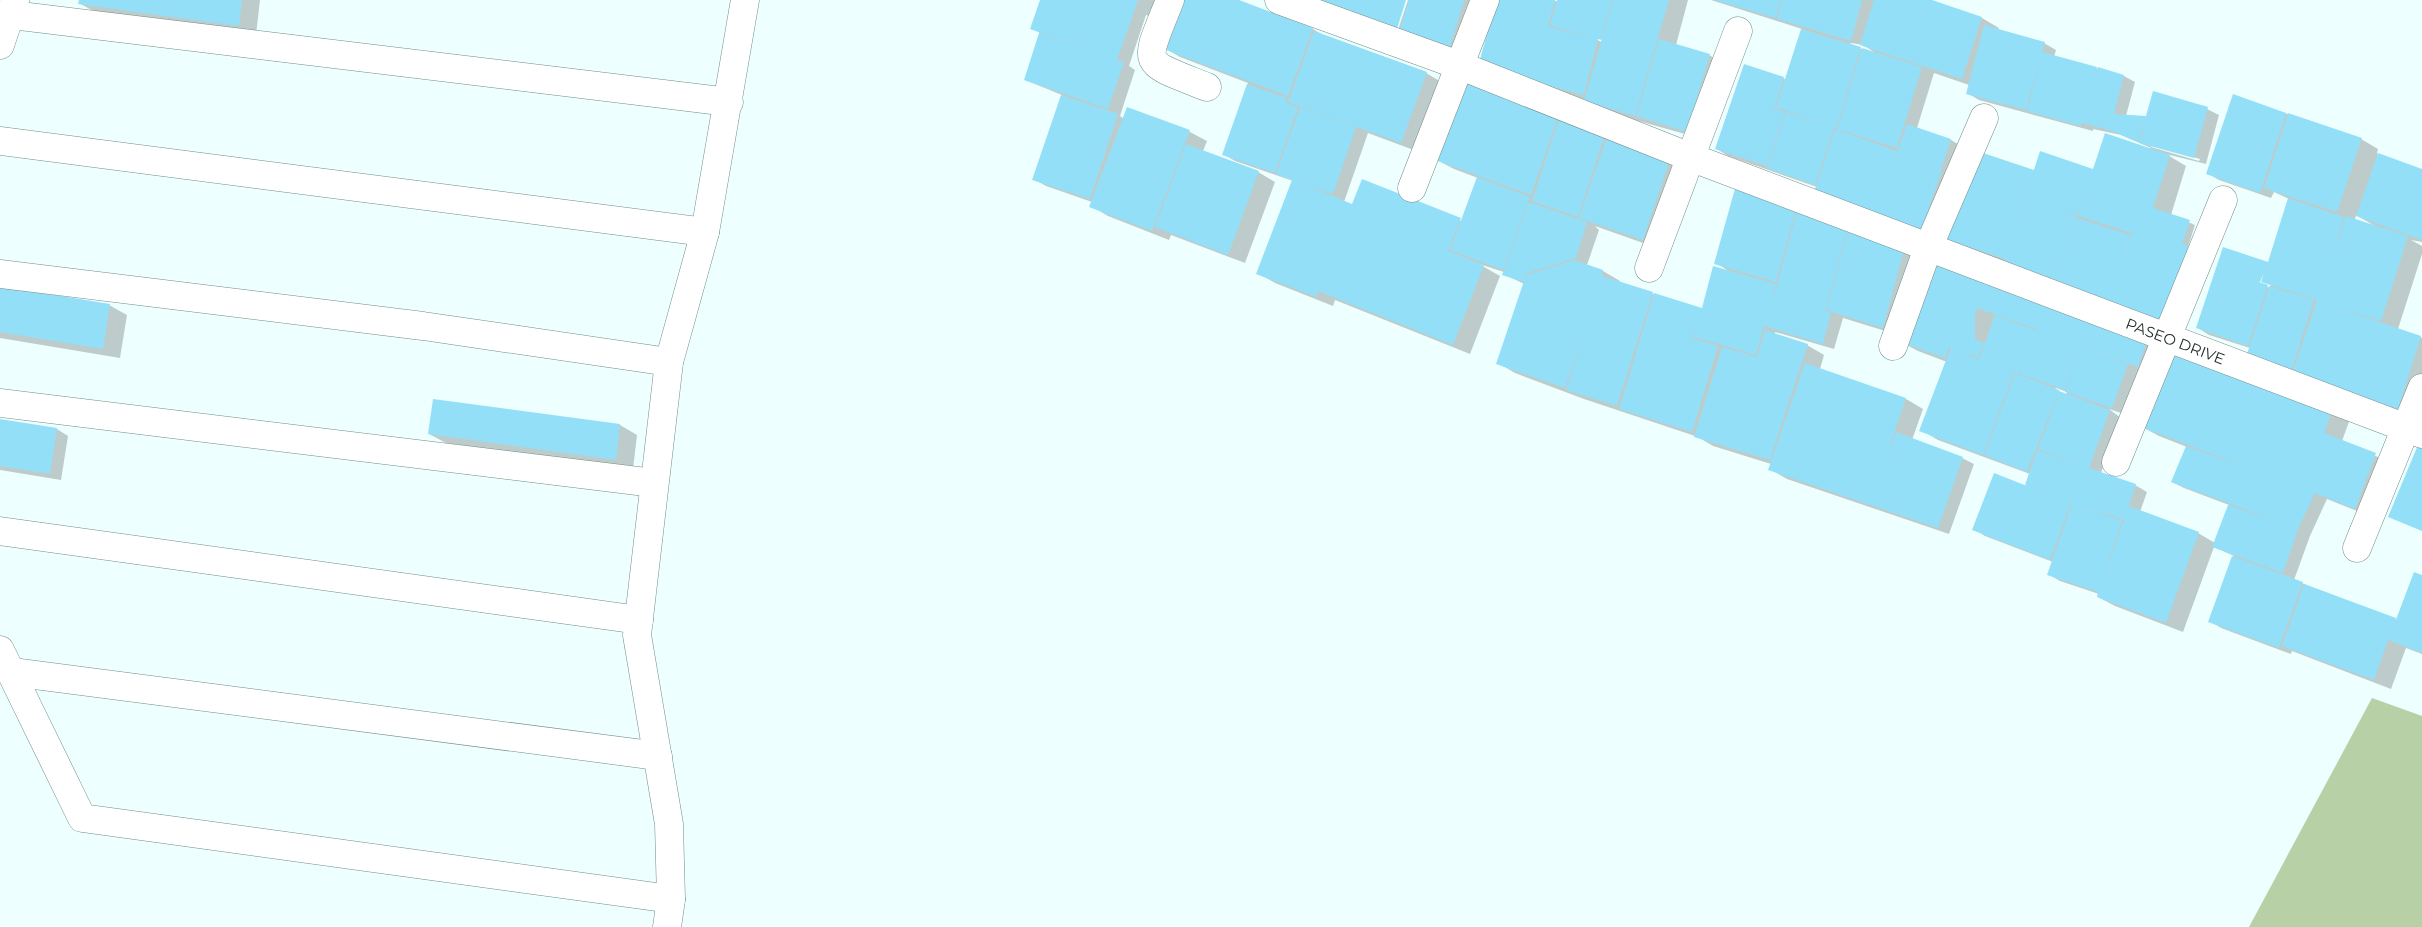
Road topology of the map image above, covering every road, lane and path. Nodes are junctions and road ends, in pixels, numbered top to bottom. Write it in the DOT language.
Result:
graph roads {
  1 [pos="745,0"];
  2 [pos="1170,0"];
  3 [pos="1279,0"];
  4 [pos="1485,0"];
  5 [pos="14,7"];
  6 [pos="1738,31"];
  7 [pos="0,45"];
  8 [pos="1461,66"];
  9 [pos="1207,87"];
  10 [pos="729,102"];
  11 [pos="1984,118"];
  12 [pos="0,141"];
  13 [pos="1690,157"];
  14 [pos="1412,188"];
  15 [pos="2223,200"];
  16 [pos="705,232"];
  17 [pos="1928,248"];
  18 [pos="1649,268"];
  19 [pos="0,274"];
  20 [pos="2167,338"];
  21 [pos="1893,346"];
  22 [pos="669,362"];
  23 [pos="2422,388"];
  24 [pos="0,403"];
  25 [pos="2414,432"];
  26 [pos="2116,462"];
  27 [pos="654,483"];
  28 [pos="0,531"];
  29 [pos="2358,548"];
  30 [pos="639,620"];
  31 [pos="6,661"];
  32 [pos="658,756"];
  33 [pos="671,899"];
  34 [pos="667,927"];
  1 -- 10 [label="street"];
  2 -- 9 [label="street"];
  3 -- 8 [label="street, PASEO DRIVE"];
  4 -- 8 [label="street"];
  5 -- 7 [label="street"];
  5 -- 10 [label="street"];
  6 -- 13 [label="street"];
  8 -- 13 [label="street, PASEO DRIVE"];
  8 -- 14 [label="street"];
  10 -- 16 [label="street"];
  11 -- 17 [label="street"];
  12 -- 16 [label="street"];
  13 -- 17 [label="street, PASEO DRIVE"];
  13 -- 18 [label="street"];
  15 -- 20 [label="street"];
  16 -- 22 [label="street"];
  17 -- 20 [label="street, PASEO DRIVE"];
  17 -- 21 [label="street"];
  19 -- 22 [label="street"];
  20 -- 25 [label="street, PASEO DRIVE"];
  20 -- 26 [label="street"];
  22 -- 27 [label="street"];
  23 -- 25 [label="street"];
  24 -- 27 [label="street"];
  25 -- 29 [label="street"];
  27 -- 30 [label="street"];
  28 -- 30 [label="street"];
  30 -- 32 [label="street"];
  31 -- 32 [label="street"];
  31 -- 33 [label="street"];
  32 -- 33 [label="street"];
  33 -- 34 [label="street"];
}
